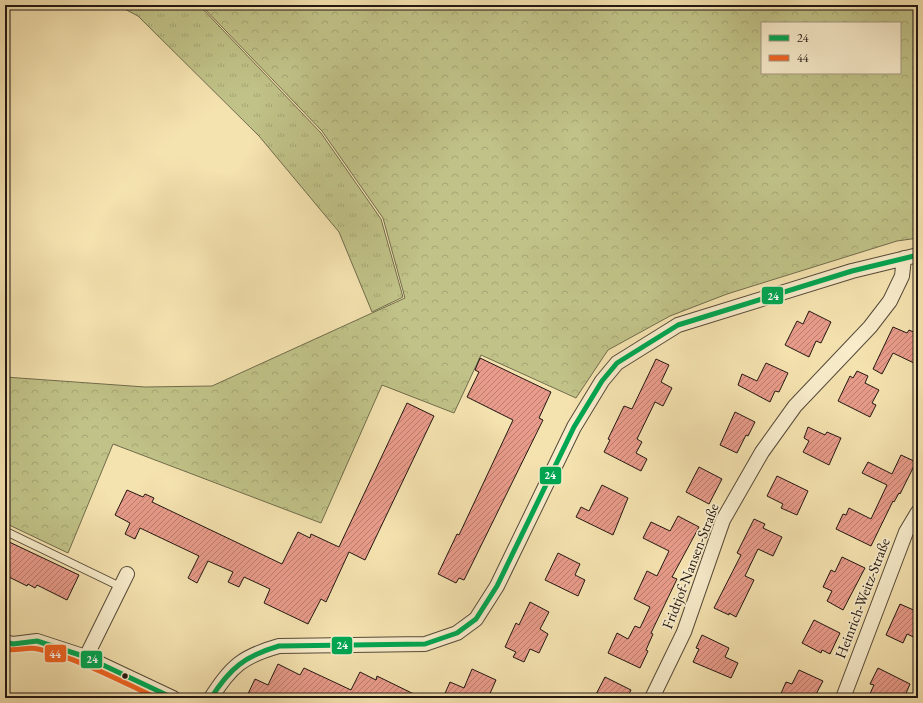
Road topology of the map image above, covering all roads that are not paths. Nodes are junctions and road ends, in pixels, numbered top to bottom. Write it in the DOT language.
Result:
graph roads {
  1 [pos="918,255"];
  2 [pos="904,258"];
  3 [pos="918,512"];
  4 [pos="5,531"];
  5 [pos="127,574"];
  6 [pos="121,588"];
  7 [pos="5,642"];
  8 [pos="86,657"];
  9 [pos="173,698"];
  10 [pos="211,698"];
  11 [pos="652,698"];
  12 [pos="843,698"];
  1 -- 2 [label="street"];
  2 -- 10 [label="street"];
  2 -- 11 [label="street, Fridtjof-Nansen-Straße"];
  3 -- 12 [label="street, Heinrich-Weitz-Straße"];
  4 -- 6 [label="lane"];
  5 -- 6 [label="street"];
  6 -- 8 [label="street"];
  7 -- 8 [label="street"];
  8 -- 9 [label="street"];
}
